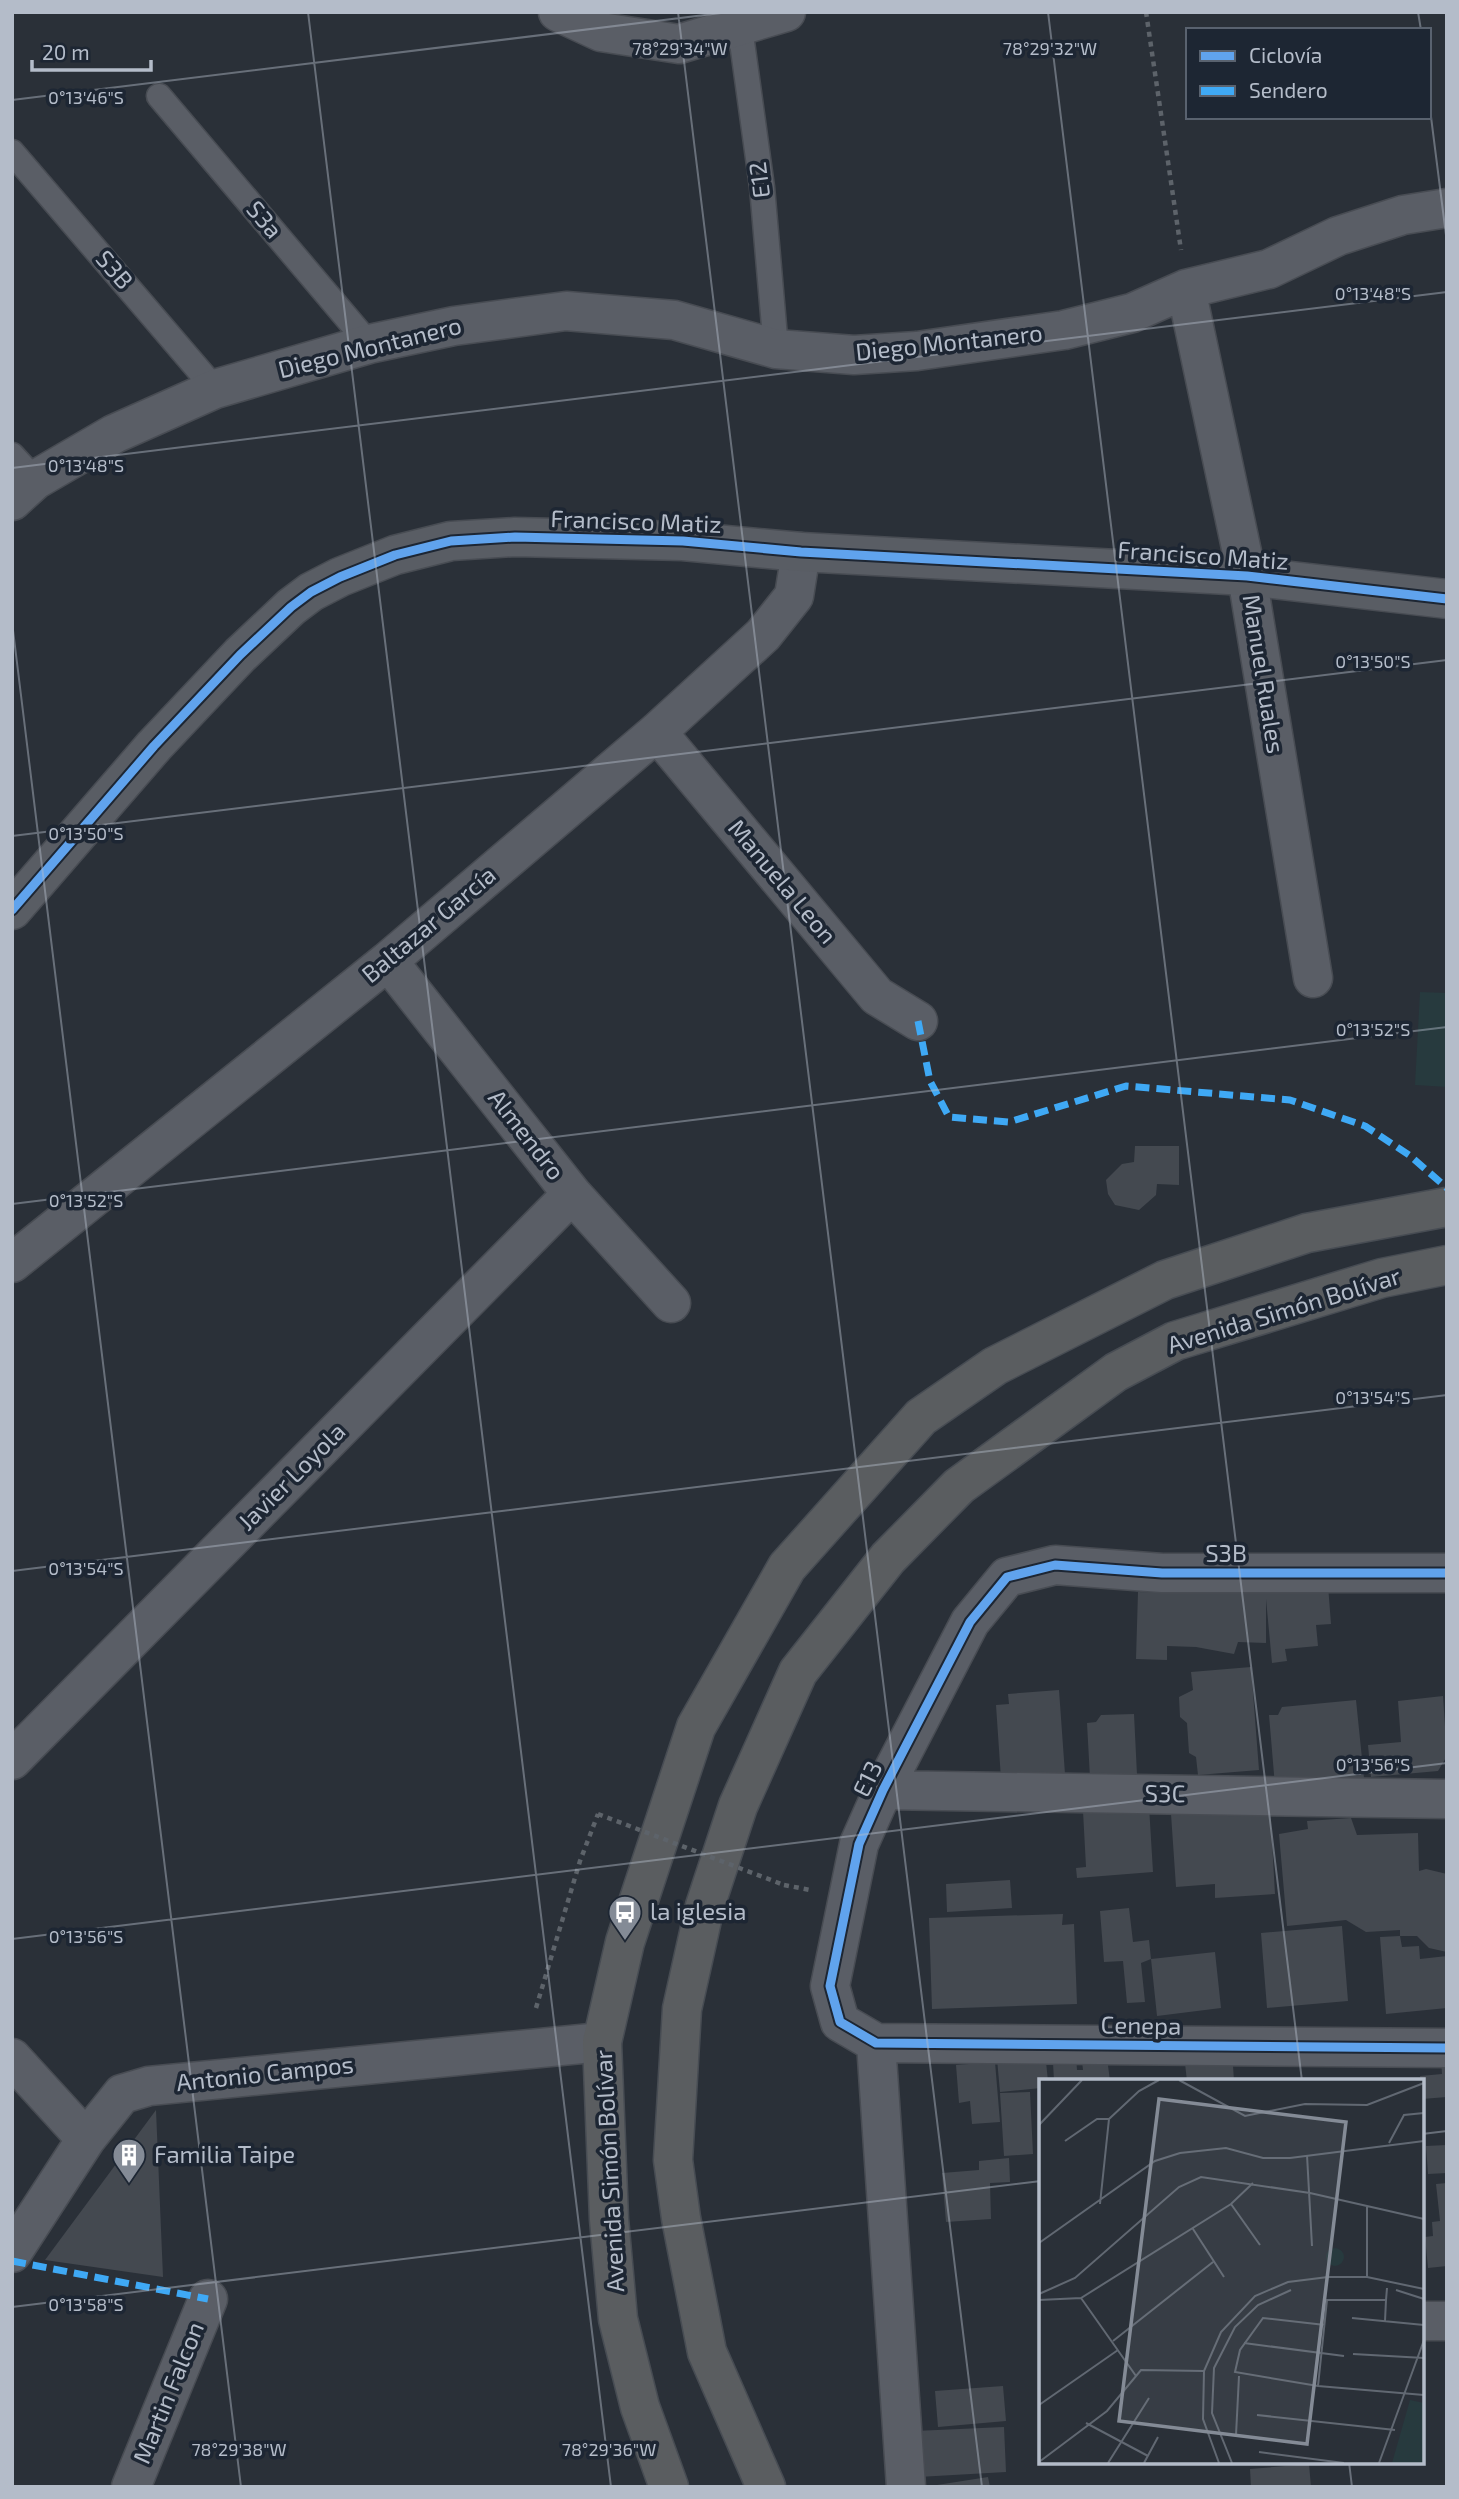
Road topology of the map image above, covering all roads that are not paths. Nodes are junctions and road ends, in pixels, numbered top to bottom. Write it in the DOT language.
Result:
graph roads {
  1 [pos="558,12"];
  2 [pos="786,12"];
  3 [pos="738,20"];
  4 [pos="159,96"];
  5 [pos="12,152"];
  6 [pos="1447,208"];
  7 [pos="1186,289"];
  8 [pos="369,344"];
  9 [pos="776,349"];
  10 [pos="215,389"];
  11 [pos="20,478"];
  12 [pos="801,552"];
  13 [pos="1247,576"];
  14 [pos="1447,599"];
  15 [pos="657,732"];
  16 [pos="12,910"];
  17 [pos="388,961"];
  18 [pos="1313,978"];
  19 [pos="918,1021"];
  20 [pos="572,1194"];
  21 [pos="1447,1206"];
  22 [pos="12,1263"];
  23 [pos="1447,1265"];
  24 [pos="671,1303"];
  25 [pos="1447,1573"];
  26 [pos="1007,1577"];
  27 [pos="12,1760"];
  28 [pos="883,1790"];
  29 [pos="1447,1799"];
  30 [pos="840,2022"];
  31 [pos="602,2042"];
  32 [pos="876,2043"];
  33 [pos="1447,2048"];
  34 [pos="12,2058"];
  35 [pos="86,2139"];
  36 [pos="12,2253"];
  37 [pos="208,2299"];
  38 [pos="1447,2320"];
  39 [pos="1424,2321"];
  40 [pos="131,2487"];
  41 [pos="670,2487"];
  42 [pos="766,2487"];
  43 [pos="906,2487"];
  1 -- 3 [label="street"];
  2 -- 3 [label="street"];
  3 -- 9 [label="lane, E12"];
  4 -- 8 [label="lane, S3a"];
  5 -- 10 [label="lane, S3B"];
  6 -- 7 [label="street, Diego Montanero"];
  7 -- 9 [label="street, Diego Montanero"];
  7 -- 13 [label="street, Manuel Ruales"];
  8 -- 9 [label="street, Diego Montanero"];
  8 -- 10 [label="street, Diego Montanero"];
  10 -- 11 [label="street, Diego Montanero"];
  12 -- 13 [label="street, Francisco Matiz"];
  12 -- 15 [label="street, Baltazar García"];
  12 -- 16 [label="street, Francisco Matiz"];
  13 -- 14 [label="street, Francisco Matiz"];
  13 -- 18 [label="street, Manuel Ruales"];
  15 -- 17 [label="street, Baltazar García"];
  15 -- 19 [label="street, Manuela Leon"];
  17 -- 20 [label="street, Almendro"];
  17 -- 22 [label="street, Baltazar García"];
  20 -- 24 [label="street, Almendro"];
  20 -- 27 [label="street, Javier Loyola"];
  21 -- 31 [label="highway, Avenida Simón Bolívar"];
  23 -- 42 [label="highway, Avenida Simón Bolívar"];
  25 -- 26 [label="street, S3B"];
  26 -- 28 [label="street, E13"];
  28 -- 29 [label="street, S3C"];
  28 -- 30 [label="street, E13"];
  30 -- 32 [label="street, Cenepa"];
  31 -- 35 [label="street, Antonio Campos"];
  31 -- 41 [label="highway, Avenida Simón Bolívar"];
  32 -- 33 [label="street, Cenepa"];
  32 -- 43 [label="street"];
  34 -- 35 [label="street"];
  35 -- 36 [label="street, Antonio Campos"];
  37 -- 40 [label="street, Martin Falcon"];
  38 -- 39 [label="street"];
}
